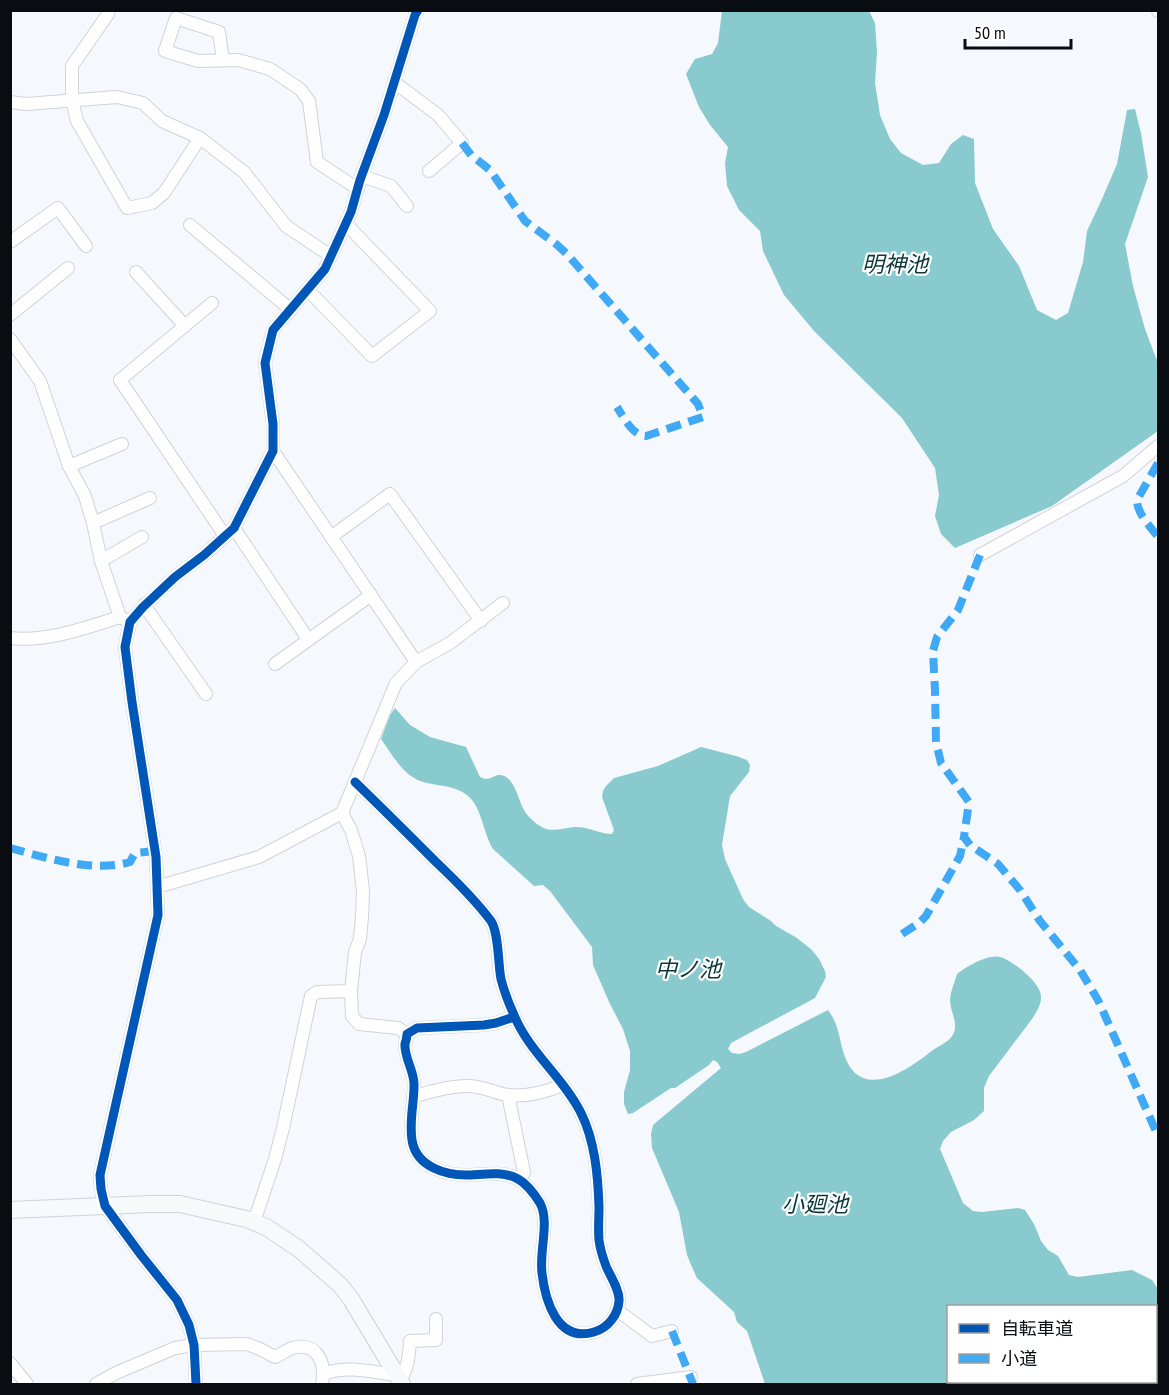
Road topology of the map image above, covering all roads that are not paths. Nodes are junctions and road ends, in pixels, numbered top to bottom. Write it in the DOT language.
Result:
graph roads {
  1 [pos="109,10"];
  2 [pos="418,10"];
  3 [pos="223,60"];
  4 [pos="394,82"];
  5 [pos="72,100"];
  6 [pos="10,102"];
  7 [pos="200,138"];
  8 [pos="429,171"];
  9 [pos="360,183"];
  10 [pos="407,206"];
  11 [pos="345,224"];
  12 [pos="190,225"];
  13 [pos="10,242"];
  14 [pos="86,246"];
  15 [pos="331,256"];
  16 [pos="68,268"];
  17 [pos="136,272"];
  18 [pos="308,290"];
  19 [pos="212,303"];
  20 [pos="291,310"];
  21 [pos="10,315"];
  22 [pos="185,326"];
  23 [pos="10,339"];
  24 [pos="122,444"];
  25 [pos="1158,446"];
  26 [pos="273,451"];
  27 [pos="69,466"];
  28 [pos="150,498"];
  29 [pos="93,523"];
  30 [pos="230,532"];
  31 [pos="142,537"];
  32 [pos="331,537"];
  33 [pos="980,555"];
  34 [pos="101,561"];
  35 [pos="371,595"];
  36 [pos="502,603"];
  37 [pos="144,606"];
  38 [pos="125,619"];
  39 [pos="481,621"];
  40 [pos="10,638"];
  41 [pos="308,639"];
  42 [pos="416,662"];
  43 [pos="275,664"];
  44 [pos="206,694"];
  45 [pos="356,782"];
  46 [pos="342,813"];
  47 [pos="157,887"];
  48 [pos="351,991"];
  49 [pos="514,1017"];
  50 [pos="408,1034"];
  51 [pos="563,1085"];
  52 [pos="508,1095"];
  53 [pos="413,1097"];
  54 [pos="519,1179"];
  55 [pos="105,1206"];
  56 [pos="10,1210"];
  57 [pos="254,1222"];
  58 [pos="617,1310"];
  59 [pos="436,1319"];
  60 [pos="672,1331"];
  61 [pos="194,1345"];
  62 [pos="10,1363"];
  63 [pos="691,1377"];
  64 [pos="322,1379"];
  65 [pos="400,1380"];
  66 [pos="27,1384"];
  67 [pos="96,1384"];
  68 [pos="196,1384"];
  69 [pos="637,1384"];
  1 -- 5 [label="street"];
  2 -- 4 [label="street"];
  3 -- 3 [label="street"];
  3 -- 9 [label="street"];
  4 -- 8 [label="street"];
  4 -- 9 [label="street"];
  5 -- 6 [label="street"];
  5 -- 7 [label="street"];
  5 -- 7 [label="street"];
  7 -- 15 [label="street"];
  9 -- 10 [label="street"];
  9 -- 11 [label="street"];
  11 -- 15 [label="street"];
  11 -- 18 [label="street"];
  12 -- 20 [label="street"];
  13 -- 14 [label="street"];
  15 -- 18 [label="street"];
  16 -- 21 [label="street"];
  17 -- 22 [label="street"];
  18 -- 20 [label="street"];
  19 -- 22 [label="street"];
  20 -- 26 [label="street"];
  22 -- 30 [label="street"];
  23 -- 27 [label="street"];
  24 -- 27 [label="street"];
  25 -- 33 [label="street"];
  26 -- 30 [label="street"];
  26 -- 32 [label="street"];
  27 -- 29 [label="street"];
  28 -- 29 [label="street"];
  29 -- 34 [label="street"];
  30 -- 37 [label="street"];
  30 -- 41 [label="street"];
  31 -- 34 [label="street"];
  32 -- 35 [label="street"];
  32 -- 39 [label="street"];
  34 -- 38 [label="street"];
  35 -- 41 [label="street"];
  35 -- 42 [label="street"];
  36 -- 39 [label="street"];
  37 -- 38 [label="street"];
  37 -- 44 [label="street"];
  38 -- 40 [label="street"];
  38 -- 47 [label="street"];
  39 -- 42 [label="street"];
  41 -- 43 [label="street"];
  42 -- 45 [label="street"];
  45 -- 46 [label="street"];
  45 -- 49 [label="street"];
  46 -- 47 [label="street"];
  46 -- 48 [label="street"];
  47 -- 55 [label="street"];
  48 -- 50 [label="street"];
  48 -- 57 [label="street"];
  49 -- 50 [label="street"];
  49 -- 51 [label="street"];
  50 -- 53 [label="street"];
  51 -- 52 [label="street"];
  51 -- 58 [label="street"];
  52 -- 53 [label="street"];
  52 -- 54 [label="street"];
  53 -- 54 [label="street"];
  54 -- 58 [label="street"];
  55 -- 56 [label="street"];
  55 -- 57 [label="street"];
  55 -- 61 [label="street"];
  57 -- 65 [label="street"];
  58 -- 60 [label="street"];
  59 -- 65 [label="street"];
  61 -- 64 [label="street"];
  61 -- 67 [label="street"];
  61 -- 68 [label="street"];
  62 -- 66 [label="street"];
  63 -- 69 [label="street"];
  64 -- 65 [label="street"];
}
